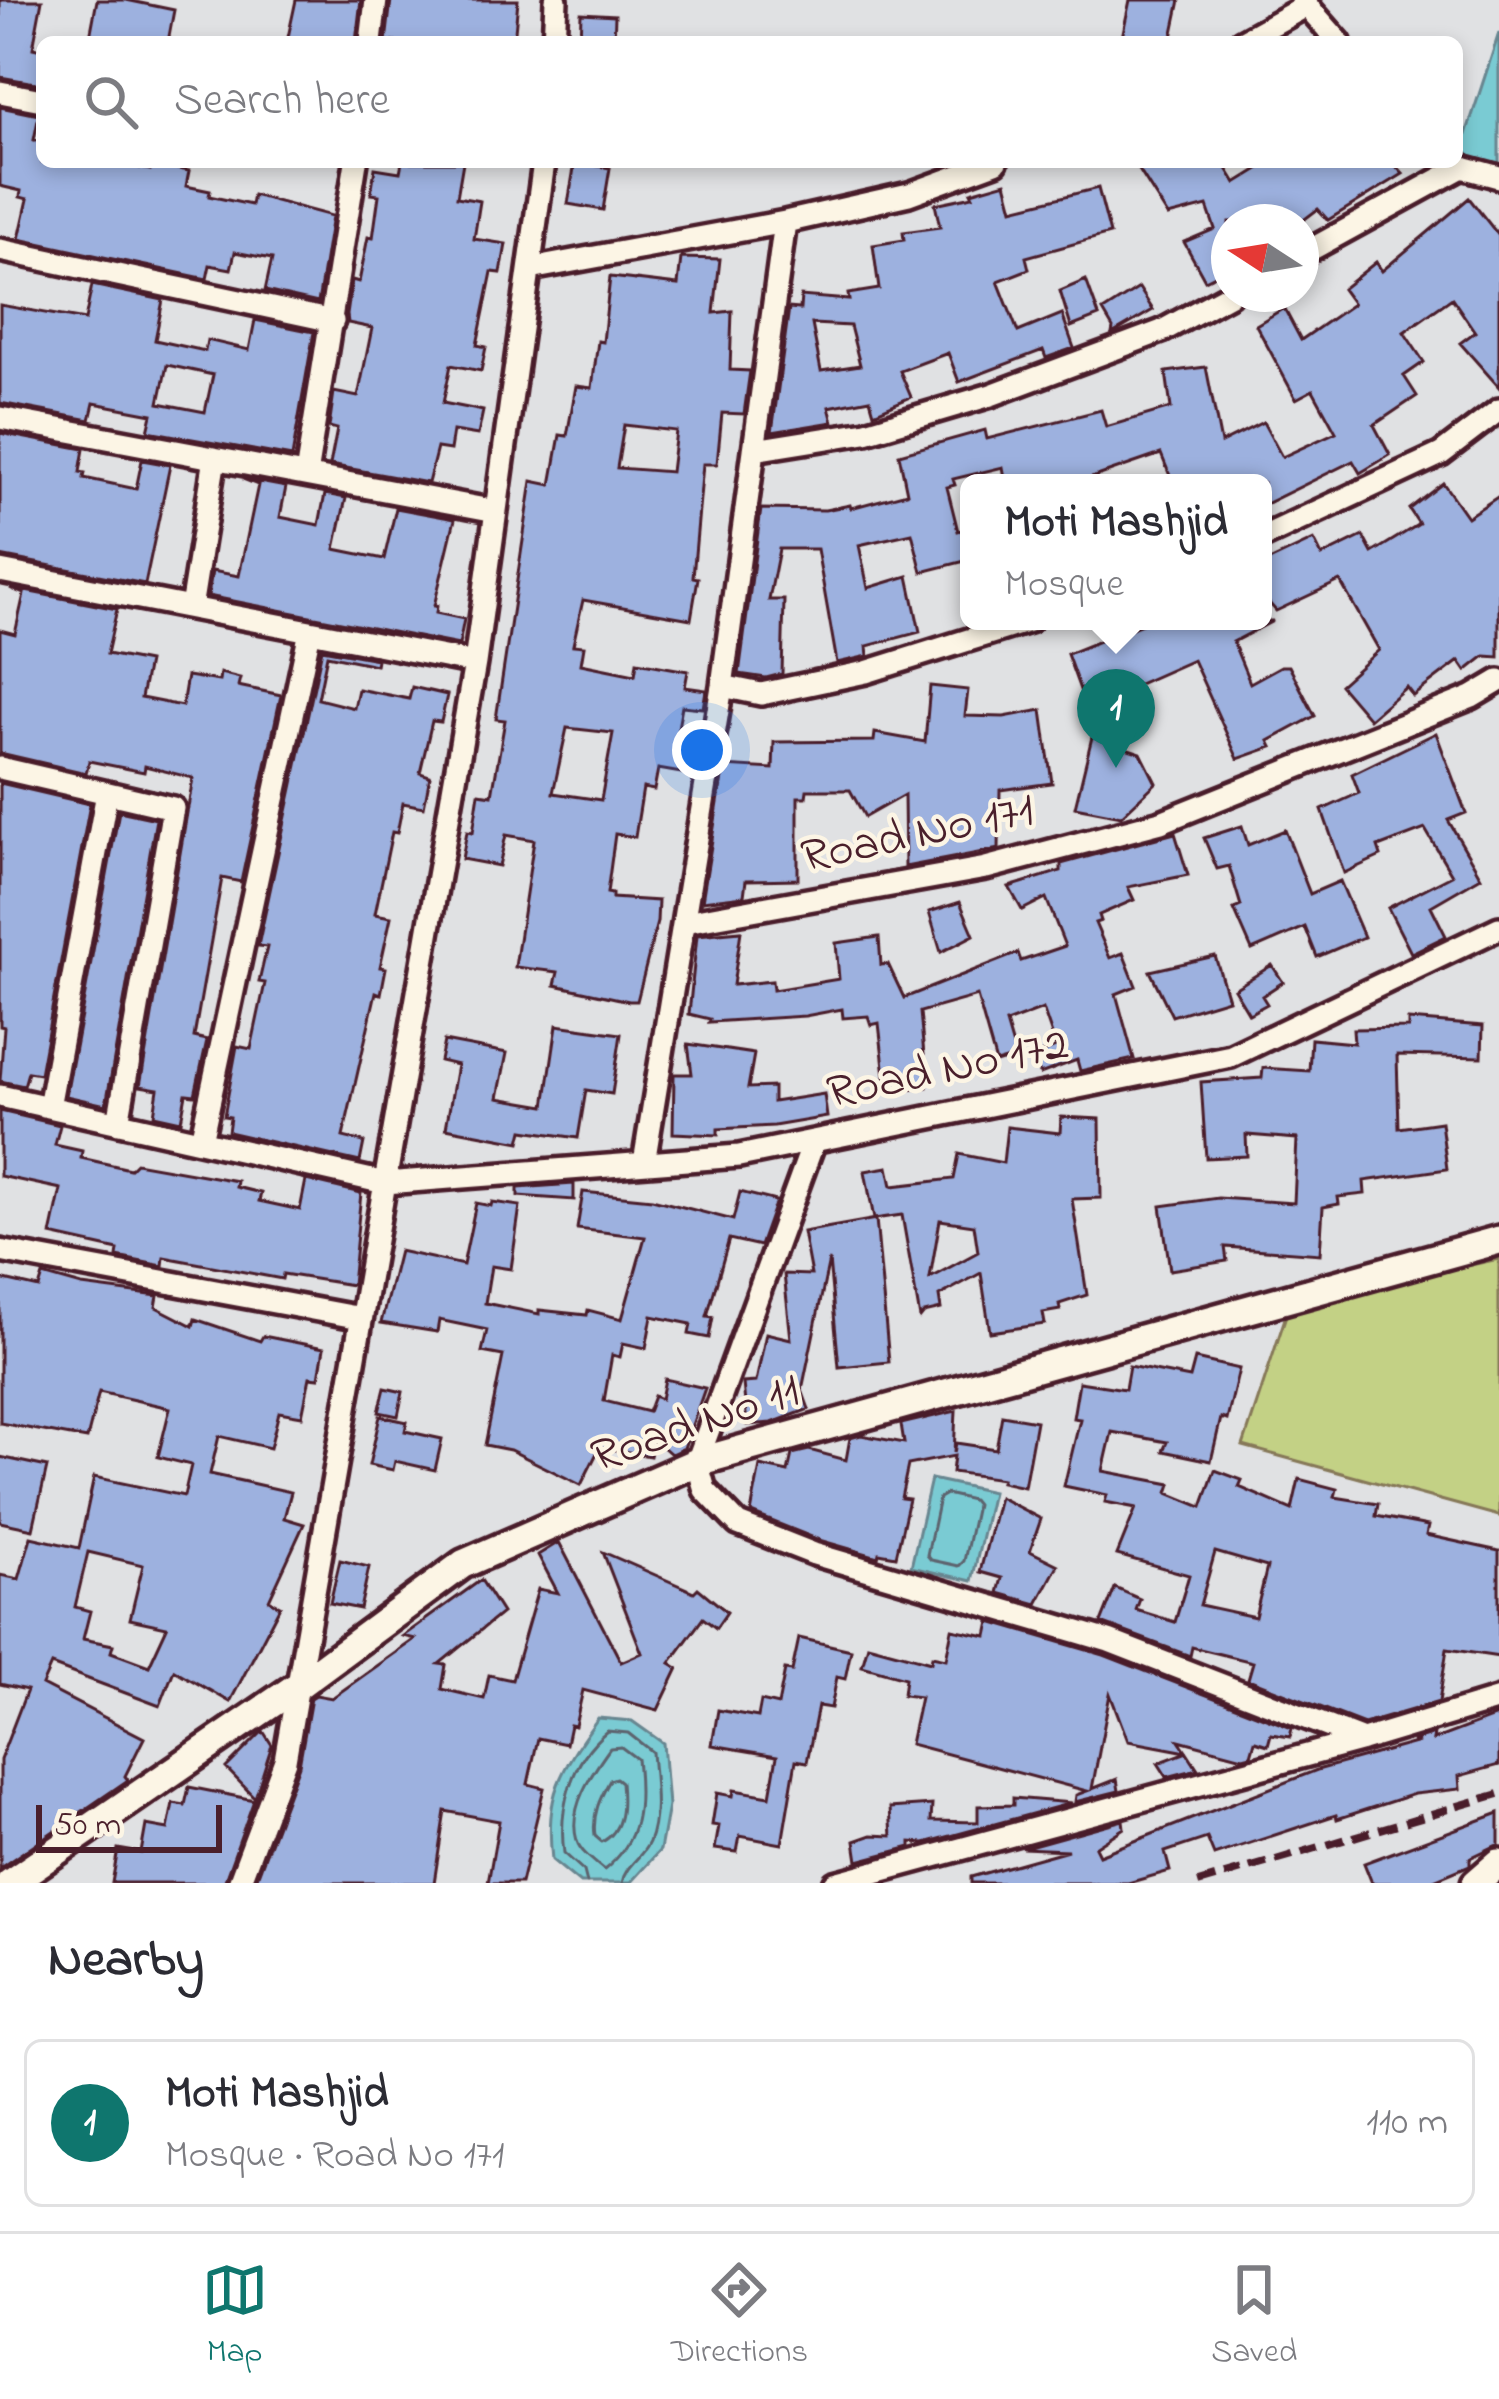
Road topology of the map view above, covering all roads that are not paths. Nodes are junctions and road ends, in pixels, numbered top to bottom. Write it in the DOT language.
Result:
graph roads {
  1 [pos="376,0"];
  2 [pos="556,0"];
  3 [pos="1303,4"];
  4 [pos="372,36"];
  5 [pos="554,36"];
  6 [pos="1251,36"];
  7 [pos="1333,36"];
  8 [pos="0,92"];
  9 [pos="36,99"];
  10 [pos="1463,165"];
  11 [pos="355,168"];
  12 [pos="543,168"];
  13 [pos="980,168"];
  14 [pos="1453,168"];
  15 [pos="1499,177"];
  16 [pos="785,222"];
  17 [pos="1319,245"];
  18 [pos="0,250"];
  19 [pos="530,269"];
  20 [pos="1211,305"];
  21 [pos="333,321"];
  22 [pos="1499,410"];
  23 [pos="0,418"];
  24 [pos="754,450"];
  25 [pos="215,458"];
  26 [pos="307,475"];
  27 [pos="496,511"];
  28 [pos="1272,533"];
  29 [pos="0,571"];
  30 [pos="191,608"];
  31 [pos="999,630"];
  32 [pos="310,631"];
  33 [pos="475,663"];
  34 [pos="1499,681"];
  35 [pos="722,686"];
  36 [pos="0,768"];
  37 [pos="107,793"];
  38 [pos="685,922"];
  39 [pos="1499,928"];
  40 [pos="0,1096"];
  41 [pos="49,1107"];
  42 [pos="118,1123"];
  43 [pos="814,1141"];
  44 [pos="201,1142"];
  45 [pos="644,1163"];
  46 [pos="386,1183"];
  47 [pos="1499,1240"];
  48 [pos="0,1251"];
  49 [pos="362,1318"];
  50 [pos="697,1462"];
  51 [pos="296,1687"];
  52 [pos="1499,1699"];
  53 [pos="1363,1740"];
  54 [pos="1499,1863"];
  55 [pos="10,1883"];
  56 [pos="239,1883"];
  57 [pos="836,1883"];
  58 [pos="1476,1883"];
  1 -- 4 [label="street"];
  2 -- 5 [label="street"];
  3 -- 6 [label="street"];
  3 -- 7 [label="street"];
  8 -- 9 [label="street"];
  10 -- 15 [label="street"];
  11 -- 21 [label="street"];
  12 -- 19 [label="street"];
  13 -- 16 [label="street"];
  14 -- 17 [label="street"];
  16 -- 19 [label="street"];
  16 -- 24 [label="street"];
  18 -- 21 [label="street"];
  19 -- 27 [label="street"];
  20 -- 24 [label="street"];
  21 -- 26 [label="street"];
  22 -- 28 [label="street"];
  23 -- 25 [label="street"];
  24 -- 35 [label="street"];
  25 -- 26 [label="street"];
  25 -- 30 [label="street"];
  26 -- 27 [label="street"];
  27 -- 33 [label="street"];
  29 -- 30 [label="street"];
  30 -- 32 [label="street"];
  31 -- 35 [label="street"];
  32 -- 33 [label="street"];
  32 -- 44 [label="street"];
  33 -- 46 [label="street"];
  34 -- 38 [label="street, Road No 171"];
  35 -- 38 [label="street"];
  36 -- 37 [label="street"];
  37 -- 41 [label="street"];
  37 -- 42 [label="street"];
  38 -- 45 [label="street"];
  39 -- 43 [label="street, Road No 172"];
  40 -- 41 [label="street, Road No 172"];
  41 -- 42 [label="street, Road No 172"];
  42 -- 44 [label="street, Road No 172"];
  43 -- 45 [label="street, Road No 172"];
  43 -- 50 [label="street"];
  44 -- 46 [label="street, Road No 172"];
  45 -- 46 [label="street, Road No 172"];
  46 -- 49 [label="street"];
  47 -- 50 [label="street, Road No 11"];
  48 -- 49 [label="street"];
  49 -- 51 [label="street"];
  50 -- 51 [label="street, Road No 11"];
  50 -- 53 [label="street"];
  51 -- 55 [label="street, Road No 11"];
  51 -- 56 [label="street"];
  52 -- 53 [label="street"];
  53 -- 57 [label="street"];
  54 -- 58 [label="street"];
}
